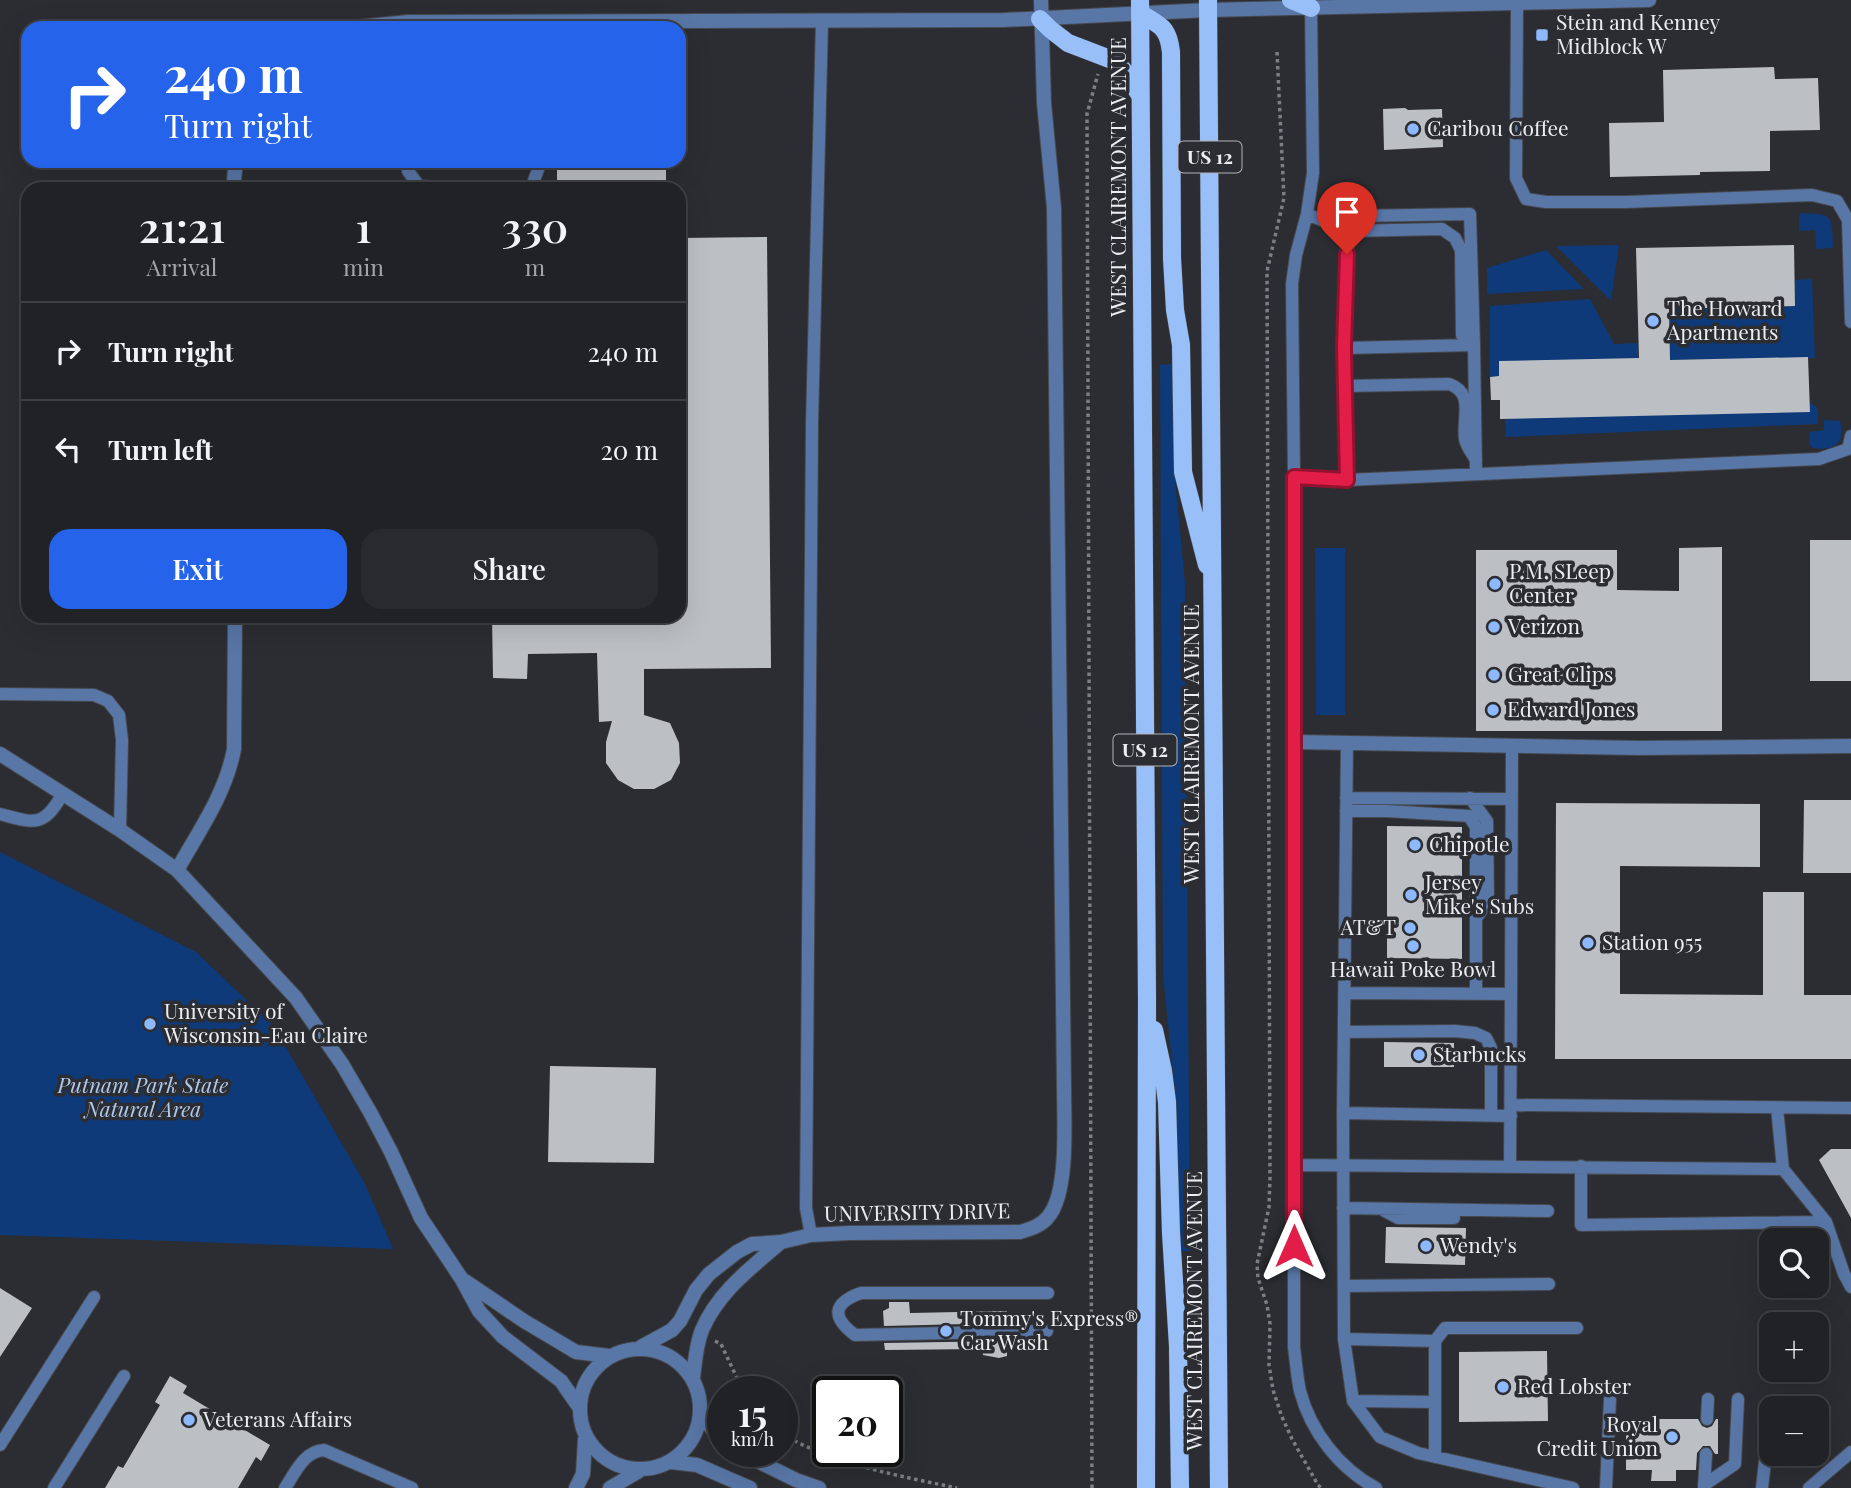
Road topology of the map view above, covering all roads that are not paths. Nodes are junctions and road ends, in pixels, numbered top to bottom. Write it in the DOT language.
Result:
graph roads {
  1 [pos="1041,0"];
  2 [pos="1291,0"];
  3 [pos="1649,0"];
  4 [pos="1602,1"];
  5 [pos="1517,4"];
  6 [pos="1208,5"];
  7 [pos="1140,6"];
  8 [pos="1311,8"];
  9 [pos="1041,19"];
  10 [pos="686,21"];
  11 [pos="822,21"];
  12 [pos="1141,97"];
  13 [pos="1307,214"];
  14 [pos="1348,231"];
  15 [pos="1851,322"];
  16 [pos="1474,345"];
  17 [pos="1344,348"];
  18 [pos="1345,386"];
  19 [pos="1851,436"];
  20 [pos="1476,467"];
  21 [pos="1294,477"];
  22 [pos="1347,480"];
  23 [pos="1214,589"];
  24 [pos="235,623"];
  25 [pos="0,694"];
  26 [pos="1294,742"];
  27 [pos="1347,743"];
  28 [pos="1512,746"];
  29 [pos="1851,746"];
  30 [pos="0,754"];
  31 [pos="62,795"];
  32 [pos="1470,799"];
  33 [pos="1512,799"];
  34 [pos="1346,804"];
  35 [pos="0,814"];
  36 [pos="120,830"];
  37 [pos="177,870"];
  38 [pos="1477,917"];
  39 [pos="1345,993"];
  40 [pos="1476,993"];
  41 [pos="1511,995"];
  42 [pos="1147,999"];
  43 [pos="1344,1032"];
  44 [pos="1777,1108"];
  45 [pos="1851,1108"];
  46 [pos="1511,1111"];
  47 [pos="1343,1113"];
  48 [pos="1491,1115"];
  49 [pos="1343,1164"];
  50 [pos="1294,1165"];
  51 [pos="1510,1166"];
  52 [pos="1581,1166"];
  53 [pos="1783,1169"];
  54 [pos="1343,1208"];
  55 [pos="1548,1211"];
  56 [pos="1826,1222"];
  57 [pos="811,1235"];
  58 [pos="781,1242"];
  59 [pos="461,1278"];
  60 [pos="1549,1283"];
  61 [pos="1344,1286"];
  62 [pos="1851,1287"];
  63 [pos="1048,1293"];
  64 [pos="94,1297"];
  65 [pos="1577,1328"];
  66 [pos="1047,1331"];
  67 [pos="1344,1339"];
  68 [pos="1436,1341"];
  69 [pos="641,1348"];
  70 [pos="609,1356"];
  71 [pos="124,1376"];
  72 [pos="693,1378"];
  73 [pos="1610,1399"];
  74 [pos="1708,1399"];
  75 [pos="1738,1399"];
  76 [pos="1353,1401"];
  77 [pos="1436,1402"];
  78 [pos="579,1407"];
  79 [pos="700,1412"];
  80 [pos="1707,1419"];
  81 [pos="707,1422"];
  82 [pos="585,1439"];
  83 [pos="0,1446"];
  84 [pos="1851,1452"];
  85 [pos="1706,1454"];
  86 [pos="1435,1457"];
  87 [pos="671,1462"];
  88 [pos="1764,1466"];
  89 [pos="770,1467"];
  90 [pos="639,1471"];
  91 [pos="56,1484"];
  92 [pos="1704,1487"];
  93 [pos="72,1488"];
  94 [pos="285,1488"];
  95 [pos="412,1488"];
  96 [pos="576,1488"];
  97 [pos="610,1488"];
  98 [pos="750,1488"];
  99 [pos="819,1488"];
  100 [pos="1146,1488"];
  101 [pos="1180,1488"];
  102 [pos="1219,1488"];
  103 [pos="1376,1488"];
  104 [pos="1573,1488"];
  105 [pos="1606,1488"];
  106 [pos="1762,1488"];
  107 [pos="1809,1488"];
  1 -- 9 [label="street"];
  2 -- 8 [label="main road"];
  3 -- 4 [label="street"];
  4 -- 5 [label="street"];
  5 -- 8 [label="street"];
  5 -- 15 [label="lane"];
  6 -- 7 [label="street"];
  6 -- 8 [label="street"];
  6 -- 23 [label="main road, WEST CLAIREMONT AVENUE / US 12"];
  7 -- 9 [label="street"];
  7 -- 12 [label="main road, WEST CLAIREMONT AVENUE / US 12"];
  7 -- 23 [label="main road"];
  8 -- 13 [label="lane"];
  9 -- 11 [label="street"];
  9 -- 12 [label="main road"];
  9 -- 57 [label="street, UNIVERSITY DRIVE"];
  10 -- 11 [label="street"];
  11 -- 57 [label="lane"];
  12 -- 42 [label="main road, WEST CLAIREMONT AVENUE / US 12"];
  13 -- 14 [label="lane"];
  13 -- 21 [label="lane"];
  14 -- 16 [label="lane"];
  14 -- 16 [label="lane"];
  14 -- 17 [label="lane"];
  16 -- 17 [label="lane"];
  16 -- 20 [label="lane"];
  17 -- 18 [label="lane"];
  18 -- 20 [label="lane"];
  18 -- 22 [label="lane"];
  19 -- 20 [label="lane"];
  20 -- 22 [label="lane"];
  21 -- 22 [label="lane"];
  21 -- 26 [label="lane"];
  23 -- 102 [label="main road, WEST CLAIREMONT AVENUE / US 12"];
  24 -- 37 [label="street"];
  25 -- 36 [label="lane"];
  26 -- 27 [label="street"];
  26 -- 50 [label="lane"];
  27 -- 28 [label="street"];
  27 -- 34 [label="lane"];
  28 -- 29 [label="street"];
  28 -- 33 [label="lane"];
  30 -- 31 [label="street"];
  31 -- 35 [label="lane"];
  31 -- 36 [label="street"];
  32 -- 33 [label="lane"];
  32 -- 34 [label="lane"];
  32 -- 38 [label="lane"];
  33 -- 41 [label="lane"];
  34 -- 38 [label="lane"];
  34 -- 39 [label="lane"];
  36 -- 37 [label="street"];
  37 -- 59 [label="street"];
  38 -- 40 [label="lane"];
  39 -- 40 [label="lane"];
  39 -- 43 [label="lane"];
  40 -- 41 [label="lane"];
  41 -- 46 [label="lane"];
  42 -- 100 [label="main road, WEST CLAIREMONT AVENUE / US 12"];
  42 -- 101 [label="main road"];
  43 -- 47 [label="lane"];
  43 -- 48 [label="lane"];
  44 -- 45 [label="lane"];
  44 -- 46 [label="lane"];
  44 -- 53 [label="lane"];
  46 -- 48 [label="lane"];
  46 -- 51 [label="lane"];
  47 -- 48 [label="lane"];
  47 -- 49 [label="lane"];
  49 -- 50 [label="lane"];
  49 -- 51 [label="lane"];
  49 -- 54 [label="lane"];
  50 -- 103 [label="lane"];
  51 -- 52 [label="lane"];
  52 -- 53 [label="lane"];
  52 -- 56 [label="lane"];
  53 -- 56 [label="lane"];
  54 -- 55 [label="lane"];
  54 -- 61 [label="lane"];
  56 -- 62 [label="lane"];
  57 -- 58 [label="street, UNIVERSITY DRIVE"];
  58 -- 69 [label="street, UNIVERSITY DRIVE"];
  58 -- 72 [label="street, UNIVERSITY DRIVE"];
  59 -- 70 [label="street"];
  59 -- 78 [label="street"];
  60 -- 61 [label="lane"];
  61 -- 67 [label="lane"];
  63 -- 66 [label="lane"];
  64 -- 83 [label="lane"];
  65 -- 68 [label="lane"];
  67 -- 68 [label="lane"];
  67 -- 76 [label="lane"];
  68 -- 77 [label="lane"];
  69 -- 70 [label="street"];
  69 -- 72 [label="street"];
  70 -- 78 [label="street"];
  71 -- 91 [label="lane"];
  72 -- 79 [label="street"];
  73 -- 105 [label="lane"];
  74 -- 80 [label="lane"];
  75 -- 92 [label="lane"];
  76 -- 77 [label="lane"];
  76 -- 86 [label="lane"];
  77 -- 86 [label="lane"];
  78 -- 82 [label="street"];
  79 -- 81 [label="street"];
  79 -- 87 [label="street"];
  82 -- 90 [label="street"];
  82 -- 96 [label="street"];
  84 -- 107 [label="lane"];
  85 -- 92 [label="lane"];
  86 -- 104 [label="lane"];
  87 -- 90 [label="street"];
  87 -- 98 [label="street"];
  88 -- 106 [label="lane"];
  89 -- 99 [label="street"];
  90 -- 97 [label="street"];
  91 -- 93 [label="lane"];
  94 -- 95 [label="lane"];
}
